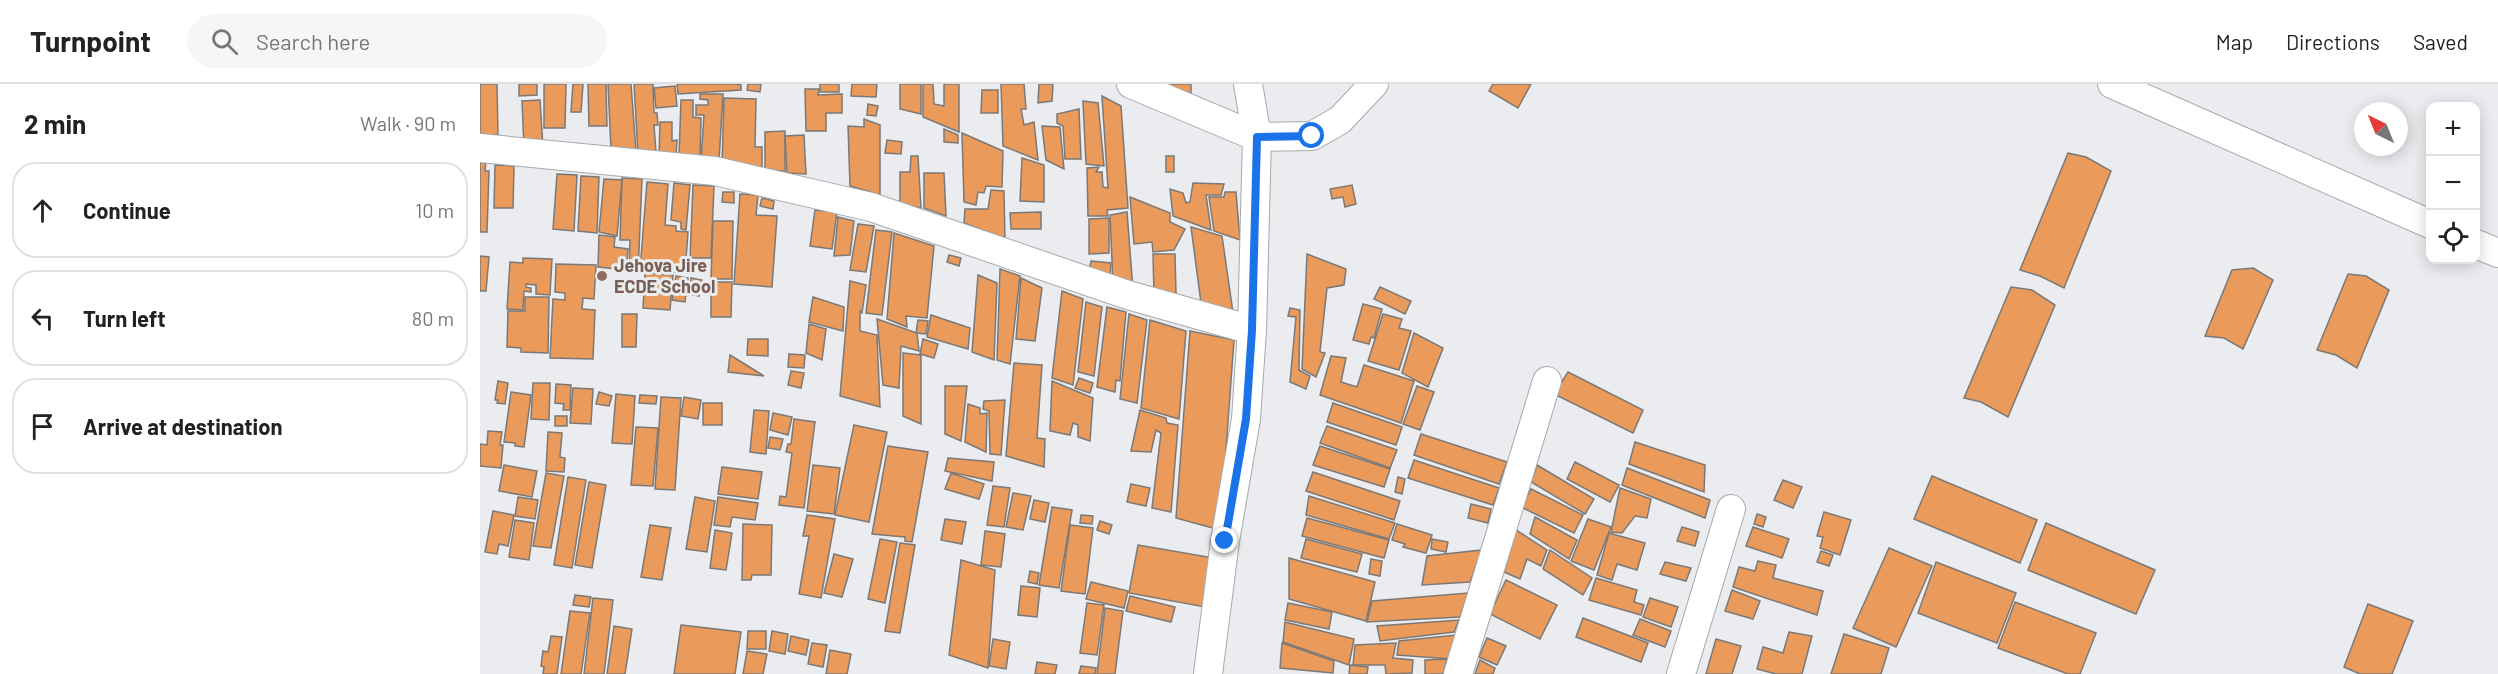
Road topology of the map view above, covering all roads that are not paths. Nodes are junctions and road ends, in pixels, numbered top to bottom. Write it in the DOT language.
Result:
graph roads {
  1 [pos="1131,84"];
  2 [pos="1248,84"];
  3 [pos="1374,84"];
  4 [pos="2112,84"];
  5 [pos="1257,137"];
  6 [pos="480,147"];
  7 [pos="2426,222"];
  8 [pos="2480,246"];
  9 [pos="2498,253"];
  10 [pos="1252,330"];
  11 [pos="1547,381"];
  12 [pos="1731,509"];
  13 [pos="1208,674"];
  14 [pos="1458,674"];
  15 [pos="1681,674"];
  1 -- 5 [label="street"];
  2 -- 5 [label="street"];
  3 -- 5 [label="street"];
  4 -- 7 [label="street"];
  5 -- 10 [label="street"];
  6 -- 10 [label="street"];
  8 -- 9 [label="street"];
  10 -- 13 [label="street"];
  11 -- 14 [label="street"];
  12 -- 15 [label="street"];
}
